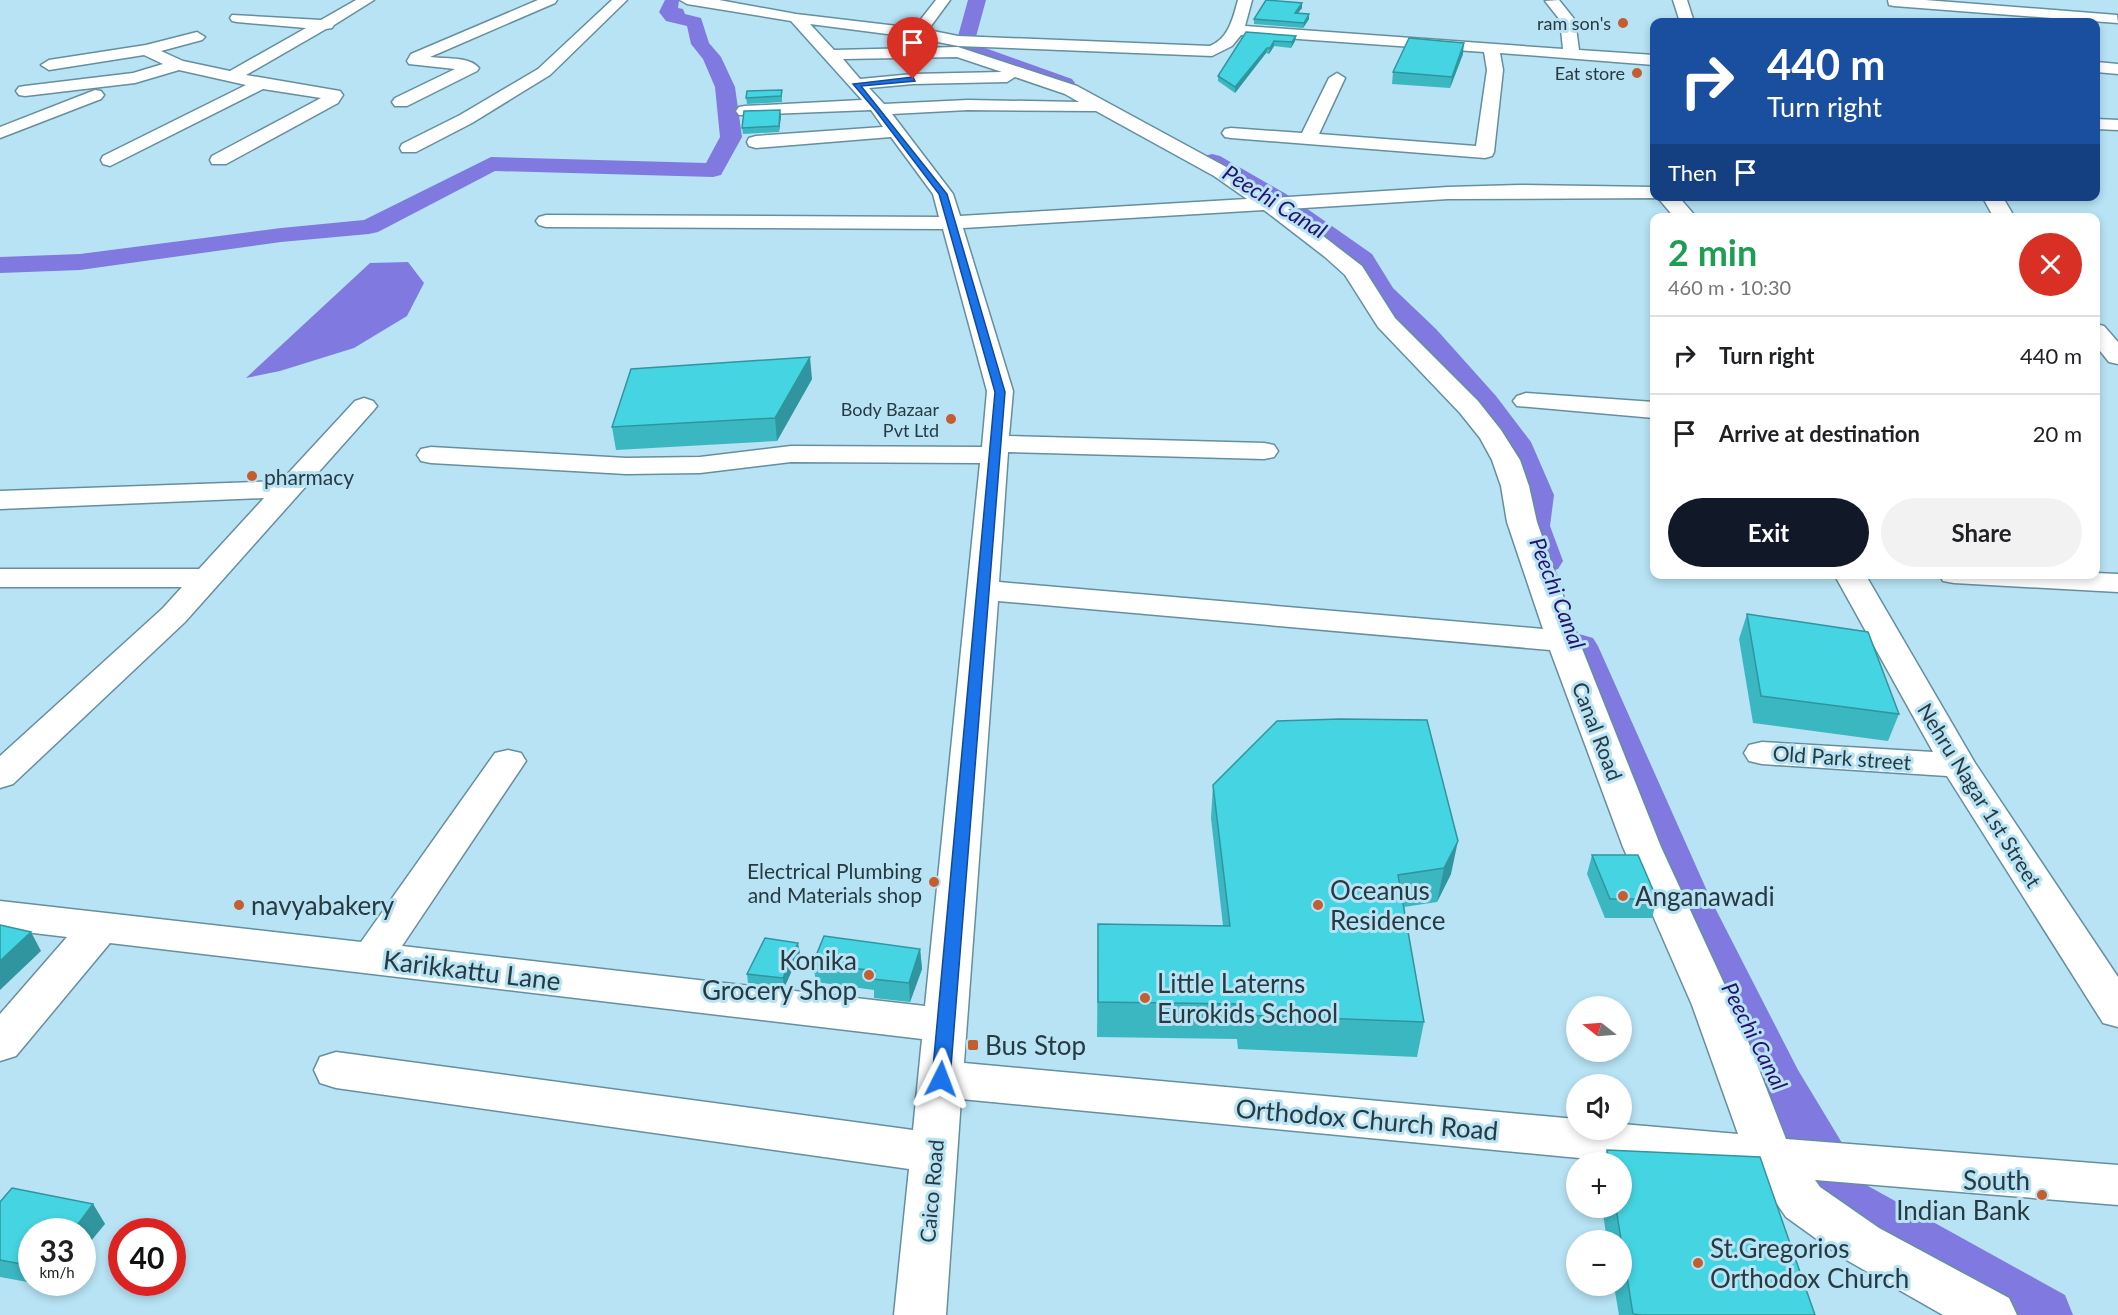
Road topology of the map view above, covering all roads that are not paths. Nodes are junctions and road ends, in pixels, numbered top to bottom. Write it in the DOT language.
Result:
graph roads {
  1 [pos="367,0"];
  2 [pos="550,0"];
  3 [pos="620,0"];
  4 [pos="687,0"];
  5 [pos="943,0"];
  6 [pos="1245,0"];
  7 [pos="1680,0"];
  8 [pos="1552,1"];
  9 [pos="1894,2"];
  10 [pos="790,9"];
  11 [pos="2114,11"];
  12 [pos="237,18"];
  13 [pos="1686,18"];
  14 [pos="327,25"];
  15 [pos="1462,26"];
  16 [pos="1238,30"];
  17 [pos="918,33"];
  18 [pos="197,37"];
  19 [pos="956,45"];
  20 [pos="1457,45"];
  21 [pos="1491,48"];
  22 [pos="146,50"];
  23 [pos="1572,53"];
  24 [pos="830,55"];
  25 [pos="1650,60"];
  26 [pos="49,65"];
  27 [pos="178,65"];
  28 [pos="2100,67"];
  29 [pos="2118,69"];
  30 [pos="232,76"];
  31 [pos="1029,76"];
  32 [pos="135,78"];
  33 [pos="1336,78"];
  34 [pos="261,84"];
  35 [pos="25,91"];
  36 [pos="401,102"];
  37 [pos="1101,107"];
  38 [pos="745,111"];
  39 [pos="886,113"];
  40 [pos="2100,124"];
  41 [pos="2118,125"];
  42 [pos="0,133"];
  43 [pos="1231,133"];
  44 [pos="1308,139"];
  45 [pos="756,142"];
  46 [pos="409,148"];
  47 [pos="1485,152"];
  48 [pos="110,160"];
  49 [pos="219,160"];
  50 [pos="1520,191"];
  51 [pos="1650,193"];
  52 [pos="1672,201"];
  53 [pos="1282,204"];
  54 [pos="1682,213"];
  55 [pos="546,221"];
  56 [pos="951,223"];
  57 [pos="1526,401"];
  58 [pos="364,406"];
  59 [pos="1650,410"];
  60 [pos="995,449"];
  61 [pos="1263,451"];
  62 [pos="431,455"];
  63 [pos="286,489"];
  64 [pos="0,500"];
  65 [pos="0,578"];
  66 [pos="207,578"];
  67 [pos="1853,579"];
  68 [pos="2045,579"];
  69 [pos="2118,583"];
  70 [pos="982,590"];
  71 [pos="1563,641"];
  72 [pos="1762,753"];
  73 [pos="508,761"];
  74 [pos="1958,765"];
  75 [pos="0,776"];
  76 [pos="0,915"];
  77 [pos="100,927"];
  78 [pos="372,958"];
  79 [pos="2118,1011"];
  80 [pos="944,1025"];
  81 [pos="0,1044"];
  82 [pos="336,1070"];
  83 [pos="941,1079"];
  84 [pos="934,1154"];
  85 [pos="1781,1158"];
  86 [pos="2118,1185"];
  87 [pos="920,1315"];
  88 [pos="1991,1315"];
  1 -- 14 [label="street"];
  2 -- 36 [label="street"];
  3 -- 46 [label="street"];
  4 -- 10 [label="street"];
  5 -- 17 [label="street"];
  6 -- 16 [label="street"];
  7 -- 13 [label="street"];
  8 -- 23 [label="street"];
  9 -- 11 [label="street"];
  10 -- 17 [label="street"];
  10 -- 24 [label="street, Caico Road"];
  12 -- 14 [label="street"];
  14 -- 30 [label="street"];
  15 -- 20 [label="street"];
  16 -- 19 [label="street"];
  16 -- 20 [label="street"];
  17 -- 19 [label="street"];
  18 -- 22 [label="street"];
  19 -- 24 [label="street"];
  19 -- 31 [label="street, Canal Road"];
  20 -- 21 [label="street"];
  21 -- 23 [label="street"];
  21 -- 47 [label="street"];
  22 -- 26 [label="street"];
  22 -- 27 [label="street"];
  23 -- 25 [label="street"];
  24 -- 39 [label="street, Caico Road"];
  27 -- 30 [label="street"];
  27 -- 32 [label="street"];
  28 -- 29 [label="street"];
  30 -- 34 [label="street"];
  31 -- 37 [label="street, Canal Road"];
  31 -- 39 [label="street"];
  32 -- 35 [label="street"];
  32 -- 42 [label="street"];
  33 -- 44 [label="street"];
  34 -- 48 [label="street"];
  34 -- 49 [label="street"];
  37 -- 39 [label="street"];
  37 -- 53 [label="street, Canal Road"];
  38 -- 39 [label="street"];
  39 -- 45 [label="street"];
  39 -- 56 [label="street, Caico Road"];
  40 -- 41 [label="street"];
  43 -- 44 [label="street"];
  44 -- 47 [label="street"];
  47 -- 50 [label="street"];
  50 -- 51 [label="street"];
  50 -- 53 [label="street"];
  52 -- 54 [label="street"];
  53 -- 56 [label="street"];
  53 -- 71 [label="street, Canal Road"];
  55 -- 56 [label="street"];
  56 -- 60 [label="street, Caico Road"];
  57 -- 59 [label="street"];
  58 -- 63 [label="street"];
  60 -- 61 [label="street"];
  60 -- 62 [label="street"];
  60 -- 70 [label="street, Caico Road"];
  63 -- 64 [label="street"];
  63 -- 66 [label="street"];
  65 -- 66 [label="street"];
  66 -- 75 [label="street"];
  67 -- 74 [label="street, Nehru Nagar 1st Street"];
  68 -- 69 [label="street"];
  70 -- 71 [label="street"];
  70 -- 80 [label="street, Caico Road"];
  71 -- 85 [label="street, Canal Road"];
  72 -- 74 [label="street, Old Park street"];
  73 -- 78 [label="street"];
  74 -- 79 [label="street, Nehru Nagar 1st Street"];
  76 -- 77 [label="street, Karikkattu Lane"];
  77 -- 78 [label="street, Karikkattu Lane"];
  77 -- 81 [label="street"];
  78 -- 80 [label="street, Karikkattu Lane"];
  80 -- 83 [label="street, Caico Road"];
  82 -- 84 [label="street"];
  83 -- 84 [label="street, Caico Road"];
  83 -- 85 [label="street, Orthodox Church Road"];
  84 -- 87 [label="street, Caico Road"];
  85 -- 86 [label="street, Orthodox Church Road"];
  85 -- 88 [label="street, Canal Road"];
}
